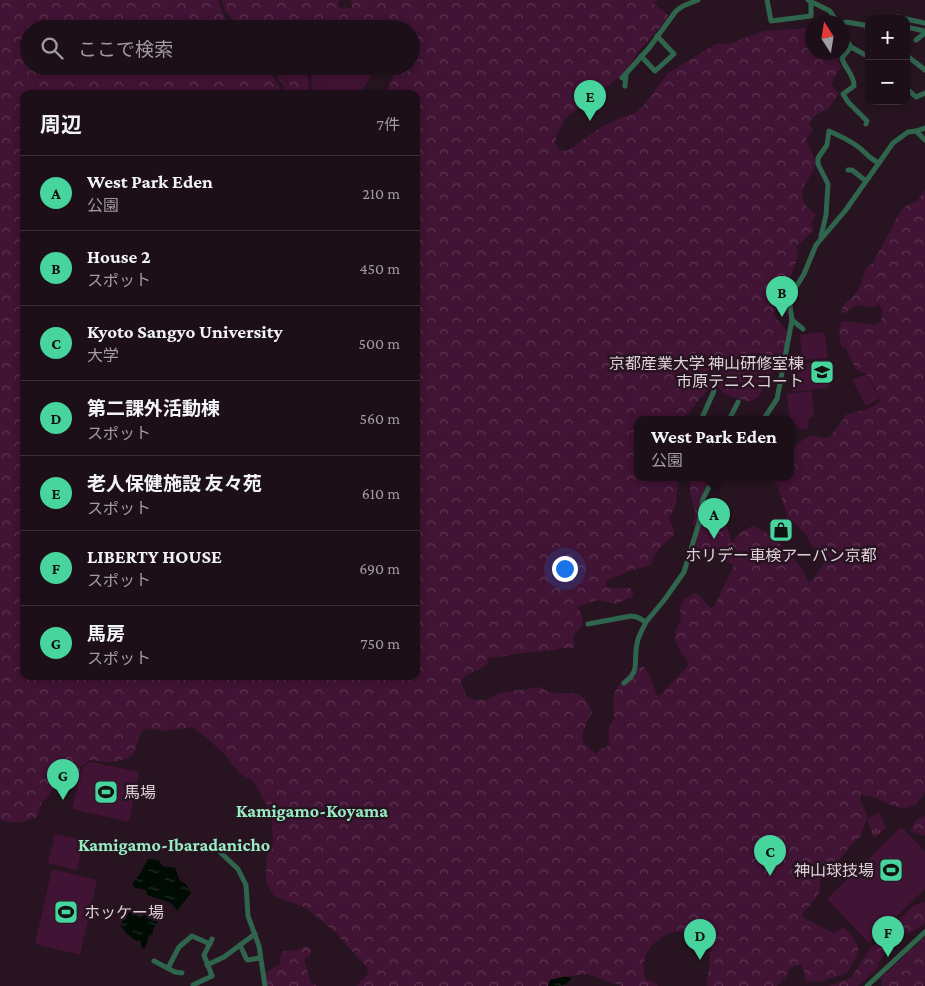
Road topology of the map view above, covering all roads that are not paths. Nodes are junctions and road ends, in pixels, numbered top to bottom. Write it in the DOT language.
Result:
graph roads {
  1 [pos="698,0"];
  2 [pos="767,0"];
  3 [pos="810,1"];
  4 [pos="833,15"];
  5 [pos="910,20"];
  6 [pos="850,22"];
  7 [pos="925,22"];
  8 [pos="865,26"];
  9 [pos="925,26"];
  10 [pos="910,29"];
  11 [pos="925,32"];
  12 [pos="657,36"];
  13 [pos="916,40"];
  14 [pos="850,43"];
  15 [pos="852,46"];
  16 [pos="865,54"];
  17 [pos="641,56"];
  18 [pos="910,58"];
  19 [pos="925,70"];
  20 [pos="625,86"];
  21 [pos="910,91"];
  22 [pos="925,93"];
  23 [pos="866,124"];
  24 [pos="925,128"];
  25 [pos="916,131"];
  26 [pos="925,140"];
  27 [pos="879,163"];
  28 [pos="848,170"];
  29 [pos="866,181"];
  30 [pos="819,242"];
  31 [pos="792,320"];
  32 [pos="803,329"];
  33 [pos="714,391"];
  34 [pos="738,402"];
  35 [pos="703,416"];
  36 [pos="731,416"];
  37 [pos="766,416"];
  38 [pos="714,481"];
  39 [pos="646,622"];
  40 [pos="588,624"];
  41 [pos="624,683"];
  42 [pos="221,853"];
  43 [pos="925,932"];
  44 [pos="255,934"];
  45 [pos="240,945"];
  46 [pos="260,958"];
  47 [pos="154,961"];
  48 [pos="207,965"];
  49 [pos="168,968"];
  50 [pos="182,973"];
  51 [pos="193,985"];
  52 [pos="265,986"];
  53 [pos="867,986"];
  1 -- 12 [label="street"];
  2 -- 3 [label="street"];
  3 -- 4 [label="street"];
  5 -- 7 [label="street"];
  6 -- 8 [label="street"];
  7 -- 9 [label="street"];
  10 -- 11 [label="street"];
  11 -- 13 [label="street"];
  12 -- 17 [label="street"];
  12 -- 17 [label="street"];
  14 -- 15 [label="street"];
  15 -- 16 [label="street"];
  15 -- 23 [label="street"];
  17 -- 20 [label="street"];
  18 -- 19 [label="street"];
  21 -- 22 [label="street"];
  24 -- 25 [label="street"];
  25 -- 26 [label="street"];
  25 -- 27 [label="street"];
  27 -- 29 [label="street"];
  27 -- 30 [label="street"];
  28 -- 29 [label="street"];
  29 -- 30 [label="street"];
  30 -- 31 [label="street"];
  31 -- 32 [label="street"];
  31 -- 37 [label="street"];
  33 -- 35 [label="street"];
  34 -- 36 [label="street"];
  38 -- 39 [label="street"];
  39 -- 40 [label="street"];
  39 -- 41 [label="street"];
  42 -- 44 [label="street"];
  43 -- 53 [label="street"];
  44 -- 45 [label="street"];
  44 -- 46 [label="street"];
  45 -- 46 [label="street"];
  45 -- 48 [label="street"];
  46 -- 52 [label="street"];
  47 -- 49 [label="street"];
  48 -- 49 [label="street"];
  48 -- 51 [label="street"];
  49 -- 50 [label="street"];
}
